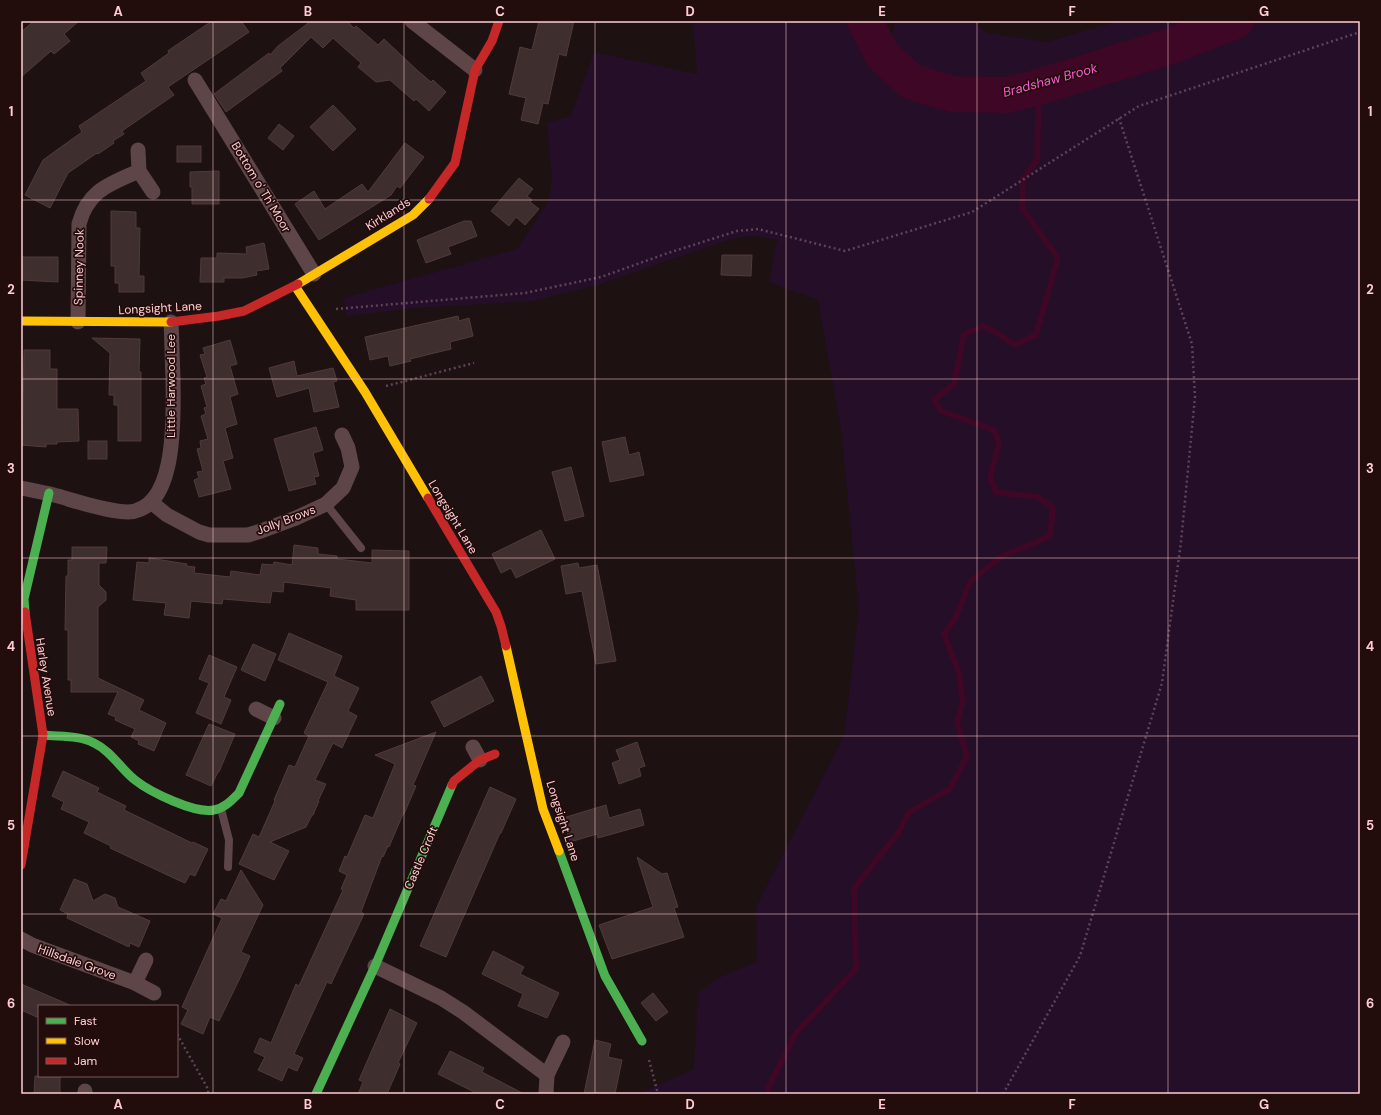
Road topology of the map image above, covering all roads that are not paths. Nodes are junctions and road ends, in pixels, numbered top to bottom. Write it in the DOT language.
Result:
graph roads {
  1 [pos="412,21"];
  2 [pos="499,21"];
  3 [pos="475,70"];
  4 [pos="194,80"];
  5 [pos="138,150"];
  6 [pos="139,170"];
  7 [pos="153,192"];
  8 [pos="314,274"];
  9 [pos="295,286"];
  10 [pos="21,321"];
  11 [pos="78,322"];
  12 [pos="171,322"];
  13 [pos="342,435"];
  14 [pos="21,488"];
  15 [pos="49,493"];
  16 [pos="151,502"];
  17 [pos="326,504"];
  18 [pos="361,548"];
  19 [pos="256,709"];
  20 [pos="277,711"];
  21 [pos="43,735"];
  22 [pos="495,754"];
  23 [pos="21,781"];
  24 [pos="36,784"];
  25 [pos="220,807"];
  26 [pos="21,865"];
  27 [pos="228,867"];
  28 [pos="21,939"];
  29 [pos="146,960"];
  30 [pos="375,966"];
  31 [pos="135,983"];
  32 [pos="154,992"];
  33 [pos="642,1041"];
  34 [pos="563,1042"];
  35 [pos="546,1075"];
  36 [pos="316,1094"];
  37 [pos="546,1094"];
  1 -- 3 [label="street"];
  2 -- 3 [label="street, Kirklands"];
  3 -- 8 [label="street, Kirklands"];
  4 -- 8 [label="street, Bottom o' Th' Moor"];
  5 -- 6 [label="street"];
  6 -- 7 [label="street"];
  6 -- 11 [label="street, Spinney Nook"];
  8 -- 9 [label="street, Kirklands"];
  9 -- 12 [label="street, Longsight Lane"];
  9 -- 33 [label="street, Longsight Lane"];
  10 -- 11 [label="street, Longsight Lane"];
  11 -- 12 [label="street, Longsight Lane"];
  12 -- 16 [label="street, Little Harwood Lee"];
  13 -- 17 [label="street, Jolly Brows"];
  14 -- 15 [label="street"];
  15 -- 16 [label="street"];
  15 -- 21 [label="street, Harley Avenue"];
  16 -- 17 [label="street, Jolly Brows"];
  17 -- 18 [label="lane"];
  19 -- 20 [label="street"];
  20 -- 25 [label="street"];
  21 -- 24 [label="street, Harley Avenue"];
  21 -- 25 [label="street"];
  22 -- 30 [label="street, Castle Croft"];
  23 -- 24 [label="street"];
  24 -- 26 [label="street, Harley Avenue"];
  25 -- 27 [label="lane"];
  28 -- 31 [label="street, Hillsdale Grove"];
  29 -- 31 [label="street"];
  30 -- 35 [label="street"];
  30 -- 36 [label="street, Castle Croft"];
  31 -- 32 [label="street, Hillsdale Grove"];
  34 -- 35 [label="street"];
  35 -- 37 [label="street"];
}
